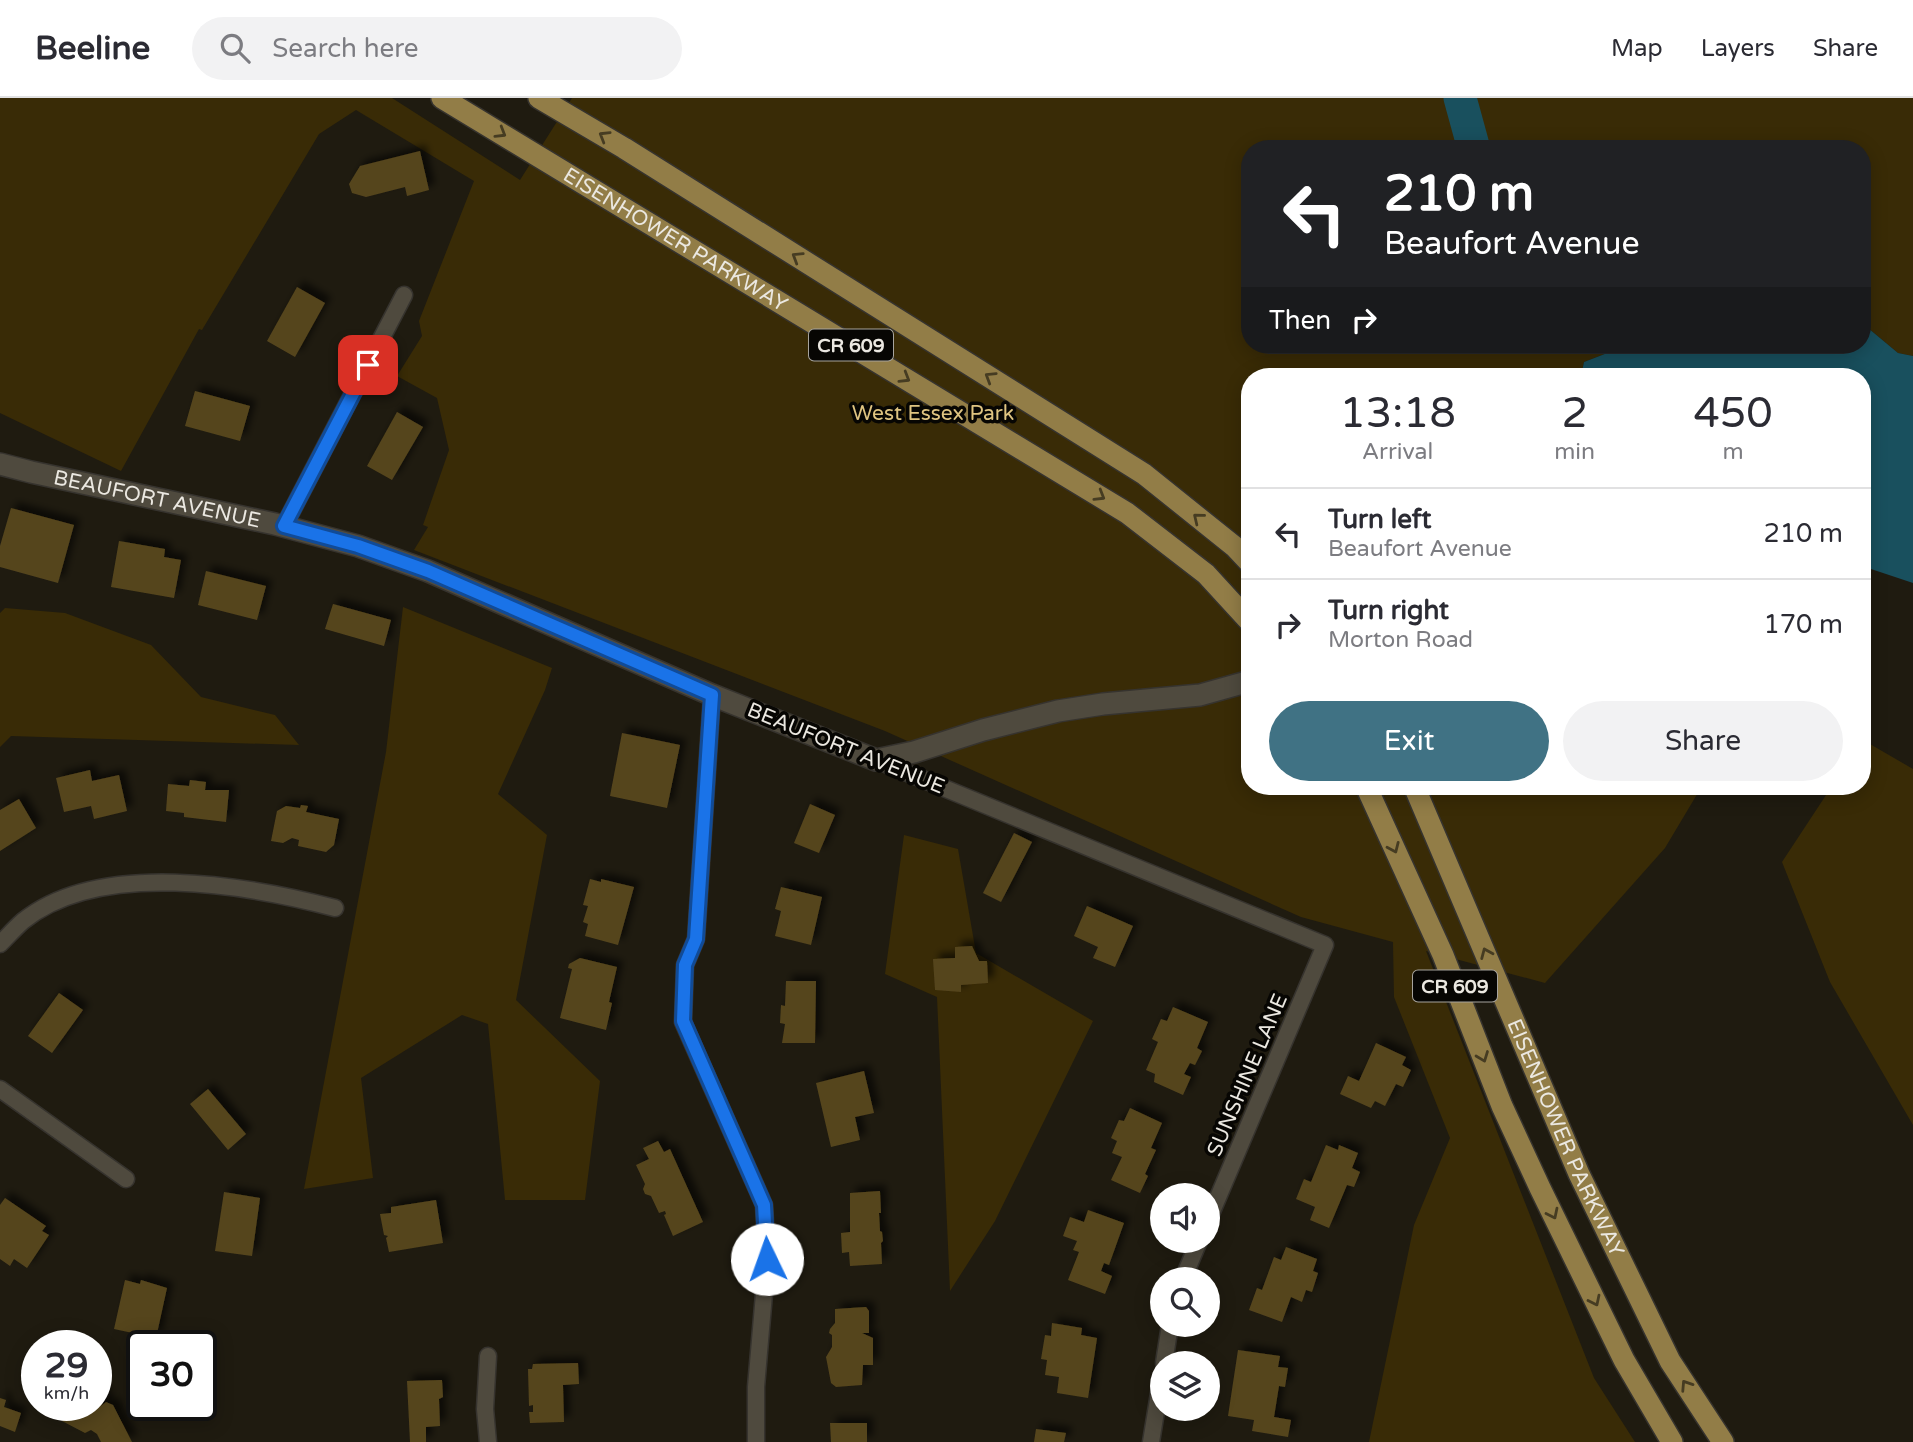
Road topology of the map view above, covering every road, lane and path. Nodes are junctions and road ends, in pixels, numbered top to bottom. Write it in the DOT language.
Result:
graph roads {
  1 [pos="442,98"];
  2 [pos="539,98"];
  3 [pos="404,295"];
  4 [pos="0,464"];
  5 [pos="284,526"];
  6 [pos="1241,553"];
  7 [pos="1241,612"];
  8 [pos="1241,684"];
  9 [pos="712,695"];
  10 [pos="876,760"];
  11 [pos="1370,795"];
  12 [pos="1418,795"];
  13 [pos="335,908"];
  14 [pos="0,944"];
  15 [pos="1325,945"];
  16 [pos="0,1089"];
  17 [pos="126,1178"];
  18 [pos="1220,1193"];
  19 [pos="488,1356"];
  20 [pos="1154,1421"];
  21 [pos="488,1442"];
  22 [pos="756,1442"];
  23 [pos="1151,1442"];
  24 [pos="1672,1442"];
  25 [pos="1723,1442"];
  1 -- 7 [label="main road, EISENHOWER PARKWAY / CR 609, one-way"];
  6 -- 2 [label="main road, CR 609, one-way"];
  3 -- 5 [label="street"];
  4 -- 5 [label="street, BEAUFORT AVENUE"];
  5 -- 9 [label="street, BEAUFORT AVENUE"];
  8 -- 10 [label="street"];
  9 -- 10 [label="street, BEAUFORT AVENUE"];
  9 -- 22 [label="street"];
  10 -- 15 [label="street, BEAUFORT AVENUE"];
  11 -- 24 [label="main road, EISENHOWER PARKWAY / CR 609, one-way"];
  25 -- 12 [label="main road, EISENHOWER PARKWAY / CR 609, one-way"];
  13 -- 14 [label="street"];
  15 -- 18 [label="street, SUNSHINE LANE"];
  16 -- 17 [label="street"];
  19 -- 21 [label="street"];
  20 -- 23 [label="street"];
}
